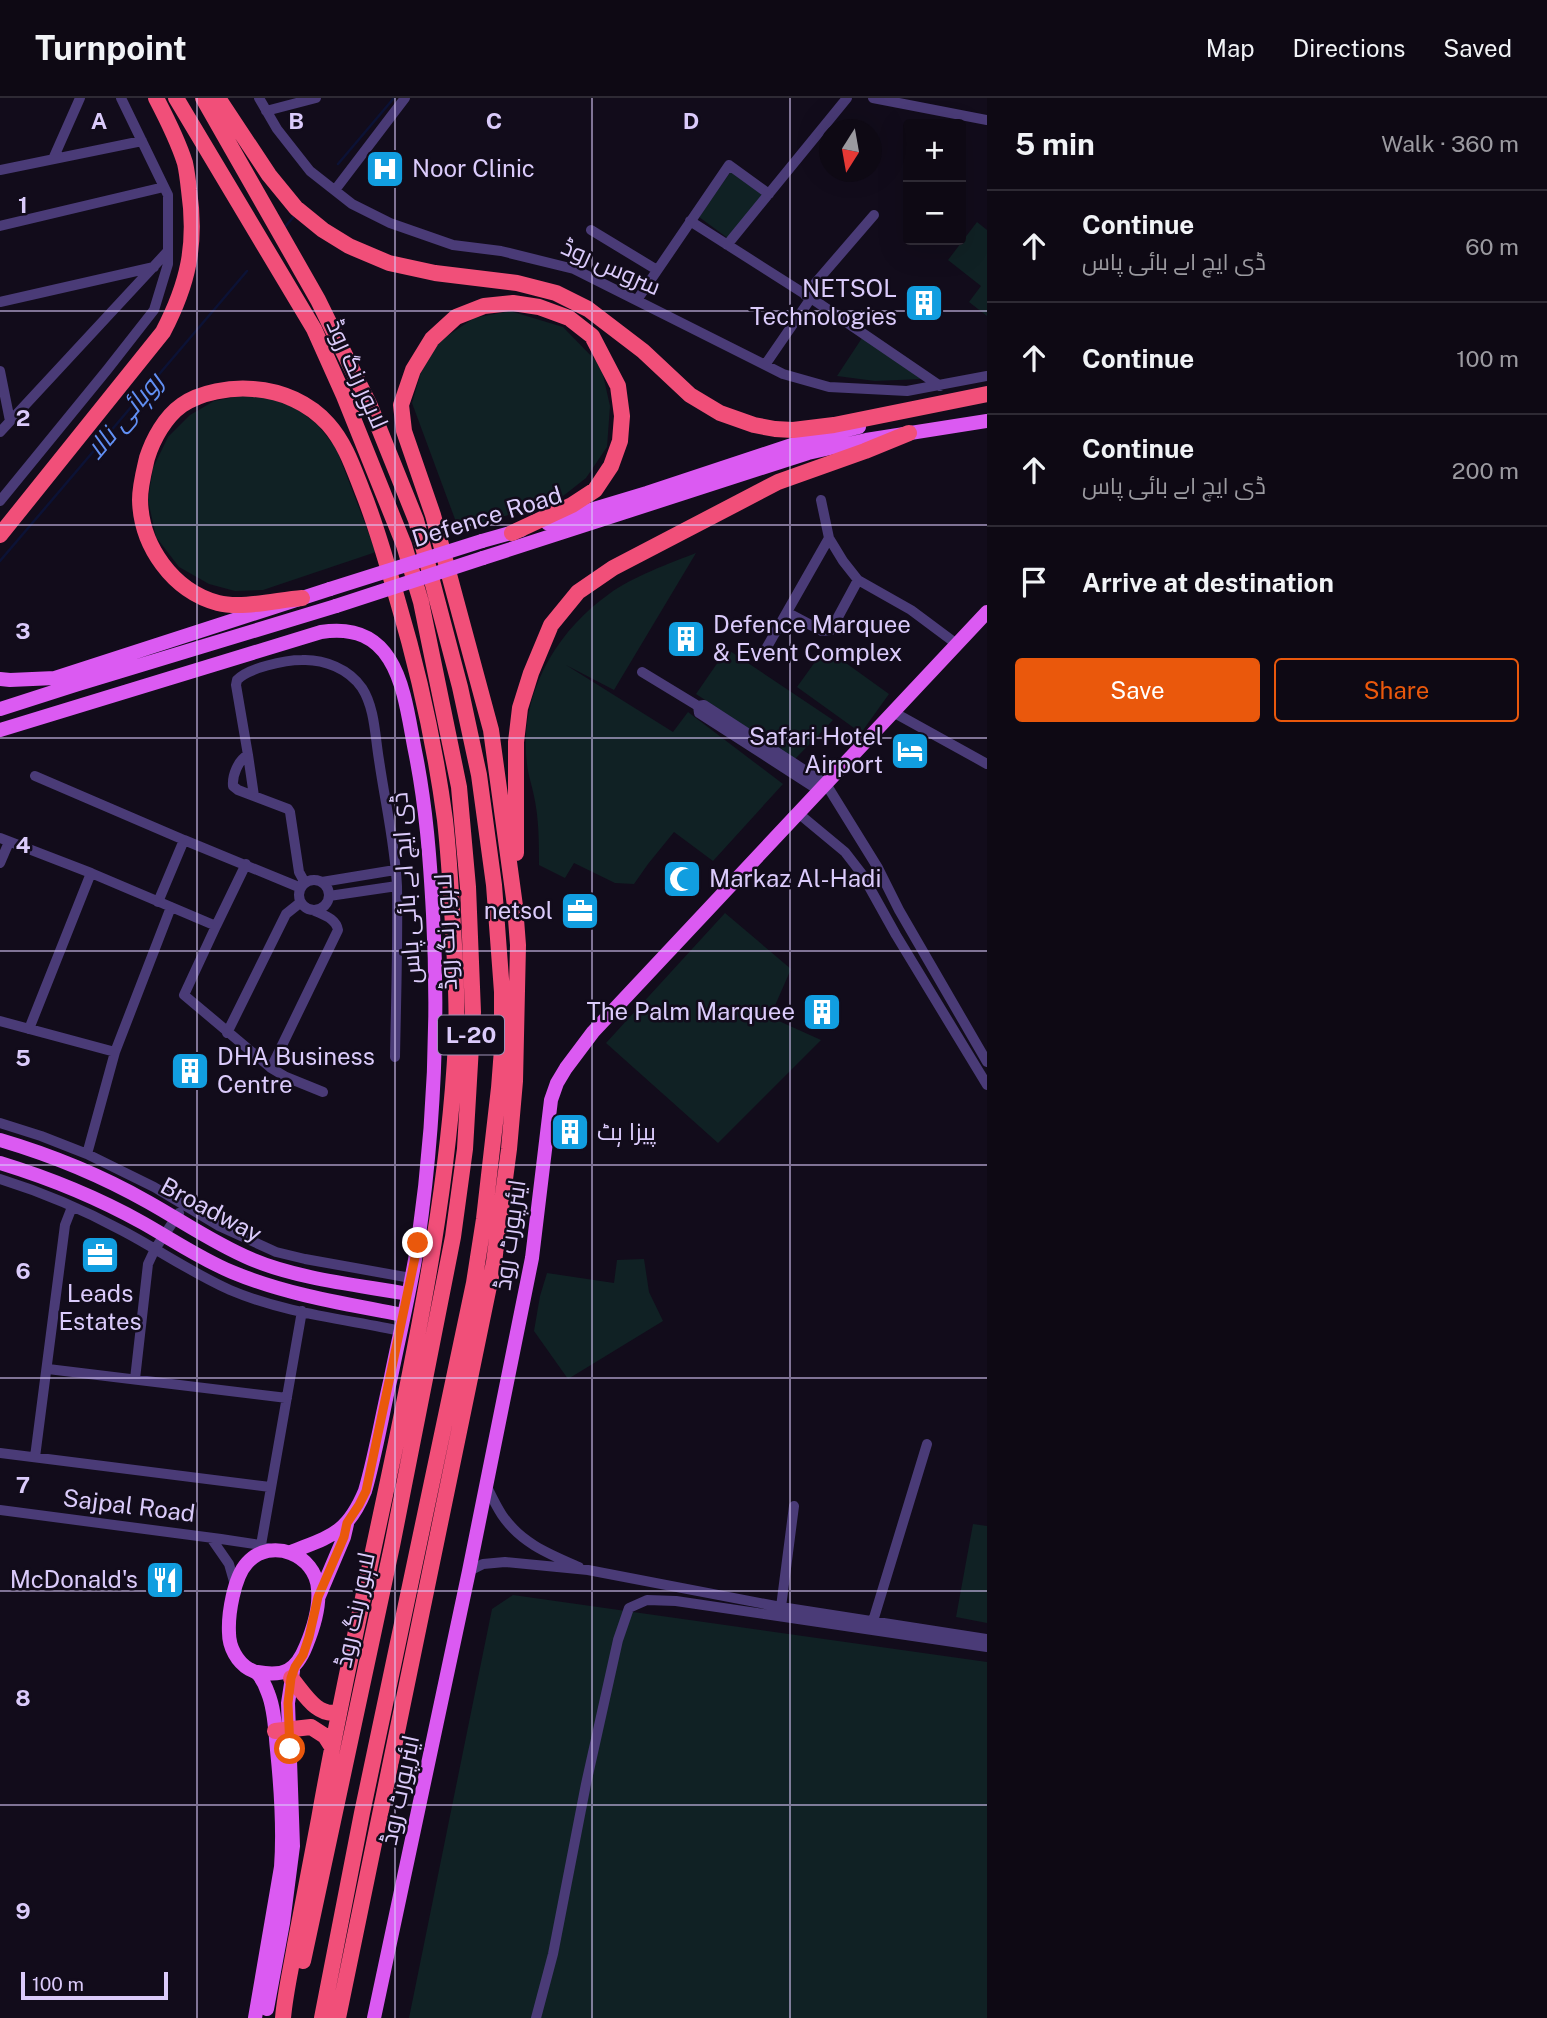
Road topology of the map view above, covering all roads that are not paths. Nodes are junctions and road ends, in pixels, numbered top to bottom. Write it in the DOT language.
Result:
graph roads {
  1 [pos="80,98"];
  2 [pos="121,98"];
  3 [pos="156,98"];
  4 [pos="176,98"];
  5 [pos="203,98"];
  6 [pos="218,98"];
  7 [pos="259,98"];
  8 [pos="316,98"];
  9 [pos="405,98"];
  10 [pos="847,98"];
  11 [pos="873,98"];
  12 [pos="267,111"];
  13 [pos="987,120"];
  14 [pos="142,141"];
  15 [pos="53,159"];
  16 [pos="0,170"];
  17 [pos="163,187"];
  18 [pos="335,190"];
  19 [pos="769,194"];
  20 [pos="874,215"];
  21 [pos="690,221"];
  22 [pos="0,226"];
  23 [pos="591,230"];
  24 [pos="727,245"];
  25 [pos="168,251"];
  26 [pos="154,267"];
  27 [pos="657,270"];
  28 [pos="808,297"];
  29 [pos="636,300"];
  30 [pos="0,302"];
  31 [pos="765,365"];
  32 [pos="0,371"];
  33 [pos="987,376"];
  34 [pos="940,386"];
  35 [pos="987,394"];
  36 [pos="10,421"];
  37 [pos="987,421"];
  38 [pos="0,432"];
  39 [pos="909,433"];
  40 [pos="1,499"];
  41 [pos="821,500"];
  42 [pos="512,533"];
  43 [pos="0,535"];
  44 [pos="829,538"];
  45 [pos="858,580"];
  46 [pos="302,598"];
  47 [pos="987,612"];
  48 [pos="788,613"];
  49 [pos="958,645"];
  50 [pos="767,647"];
  51 [pos="642,672"];
  52 [pos="0,679"];
  53 [pos="0,709"];
  54 [pos="893,712"];
  55 [pos="0,730"];
  56 [pos="248,755"];
  57 [pos="987,764"];
  58 [pos="35,776"];
  59 [pos="823,788"];
  60 [pos="254,796"];
  61 [pos="798,813"];
  62 [pos="5,840"];
  63 [pos="184,840"];
  64 [pos="0,863"];
  65 [pos="246,864"];
  66 [pos="396,870"];
  67 [pos="91,873"];
  68 [pos="323,882"];
  69 [pos="303,886"];
  70 [pos="397,886"];
  71 [pos="329,896"];
  72 [pos="158,902"];
  73 [pos="301,902"];
  74 [pos="515,906"];
  75 [pos="171,907"];
  76 [pos="313,910"];
  77 [pos="216,926"];
  78 [pos="0,1021"];
  79 [pos="29,1028"];
  80 [pos="227,1032"];
  81 [pos="116,1052"];
  82 [pos="395,1056"];
  83 [pos="987,1062"];
  84 [pos="271,1068"];
  85 [pos="987,1085"];
  86 [pos="323,1092"];
  87 [pos="0,1123"];
  88 [pos="0,1140"];
  89 [pos="88,1154"];
  90 [pos="0,1163"];
  91 [pos="0,1179"];
  92 [pos="184,1205"];
  93 [pos="72,1207"];
  94 [pos="175,1219"];
  95 [pos="164,1236"];
  96 [pos="155,1249"];
  97 [pos="411,1278"];
  98 [pos="408,1294"];
  99 [pos="302,1311"];
  100 [pos="404,1315"];
  101 [pos="401,1331"];
  102 [pos="48,1369"];
  103 [pos="135,1380"];
  104 [pos="287,1398"];
  105 [pos="927,1444"];
  106 [pos="0,1453"];
  107 [pos="35,1457"];
  108 [pos="486,1485"];
  109 [pos="270,1487"];
  110 [pos="794,1506"];
  111 [pos="0,1510"];
  112 [pos="347,1523"];
  113 [pos="211,1538"];
  114 [pos="267,1547"];
  115 [pos="291,1552"];
  116 [pos="588,1570"];
  117 [pos="469,1571"];
  118 [pos="235,1588"];
  119 [pos="318,1597"];
  120 [pos="781,1607"];
  121 [pos="873,1621"];
  122 [pos="987,1639"];
  123 [pos="987,1647"];
  124 [pos="257,1672"];
  125 [pos="293,1672"];
  126 [pos="339,1712"];
  127 [pos="282,1730"];
  128 [pos="332,1747"];
  129 [pos="255,2018"];
  130 [pos="265,2018"];
  131 [pos="283,2018"];
  132 [pos="290,2018"];
  133 [pos="322,2018"];
  134 [pos="338,2018"];
  135 [pos="374,2018"];
  136 [pos="536,2018"];
  1 -- 15 [label="street"];
  2 -- 14 [label="street"];
  3 -- 43 [label="highway"];
  4 -- 132 [label="highway, لاہور رنگ روڈ / L-20"];
  5 -- 133 [label="highway, لاہور رنگ روڈ / L-20"];
  6 -- 35 [label="highway"];
  7 -- 12 [label="street, سروس روڈ"];
  8 -- 12 [label="street"];
  9 -- 18 [label="street"];
  10 -- 19 [label="street"];
  11 -- 13 [label="street"];
  12 -- 18 [label="street, سروس روڈ"];
  14 -- 15 [label="street"];
  14 -- 17 [label="street"];
  15 -- 16 [label="street"];
  17 -- 22 [label="street"];
  17 -- 25 [label="street"];
  18 -- 29 [label="street, سروس روڈ"];
  19 -- 21 [label="street"];
  19 -- 24 [label="street"];
  20 -- 28 [label="street"];
  21 -- 24 [label="street"];
  21 -- 27 [label="street"];
  23 -- 27 [label="street"];
  24 -- 28 [label="street"];
  25 -- 26 [label="street"];
  25 -- 40 [label="street"];
  26 -- 30 [label="street"];
  26 -- 36 [label="street"];
  27 -- 29 [label="street"];
  28 -- 31 [label="street"];
  28 -- 34 [label="street"];
  29 -- 31 [label="street, سروس روڈ"];
  31 -- 34 [label="street, سروس روڈ"];
  32 -- 36 [label="street"];
  33 -- 34 [label="street, سروس روڈ"];
  35 -- 42 [label="main road, Defence Road"];
  36 -- 38 [label="street"];
  37 -- 39 [label="main road, Defence Road"];
  39 -- 53 [label="main road, Defence Road, bridge"];
  39 -- 74 [label="highway"];
  41 -- 44 [label="street"];
  42 -- 46 [label="main road, Defence Road, bridge"];
  42 -- 74 [label="highway"];
  44 -- 45 [label="street"];
  44 -- 48 [label="street"];
  45 -- 48 [label="street"];
  45 -- 49 [label="street"];
  46 -- 52 [label="main road, Defence Road"];
  46 -- 126 [label="highway"];
  47 -- 49 [label="main road, ایئرپورٹ روڈ"];
  48 -- 50 [label="street"];
  49 -- 54 [label="main road, ایئرپورٹ روڈ"];
  51 -- 59 [label="street"];
  54 -- 57 [label="street"];
  54 -- 59 [label="main road, ایئرپورٹ روڈ"];
  55 -- 97 [label="main road, ڈی ایچ اے بائی پاس"];
  56 -- 60 [label="street"];
  56 -- 60 [label="street"];
  56 -- 66 [label="street"];
  58 -- 63 [label="street"];
  59 -- 61 [label="main road, ایئرپورٹ روڈ"];
  59 -- 83 [label="street"];
  60 -- 69 [label="street"];
  61 -- 85 [label="street"];
  61 -- 108 [label="main road, ایئرپورٹ روڈ"];
  62 -- 64 [label="street"];
  62 -- 67 [label="street"];
  63 -- 65 [label="street"];
  63 -- 72 [label="street"];
  65 -- 69 [label="street"];
  65 -- 77 [label="street"];
  66 -- 68 [label="street"];
  66 -- 70 [label="street"];
  67 -- 72 [label="street"];
  67 -- 79 [label="street"];
  68 -- 69 [label="street"];
  68 -- 71 [label="street"];
  69 -- 73 [label="street"];
  70 -- 71 [label="street"];
  70 -- 82 [label="street"];
  71 -- 76 [label="street"];
  72 -- 75 [label="street"];
  73 -- 76 [label="street"];
  73 -- 80 [label="street"];
  74 -- 134 [label="highway"];
  75 -- 77 [label="street"];
  75 -- 81 [label="street"];
  76 -- 84 [label="street"];
  77 -- 80 [label="street"];
  78 -- 79 [label="street"];
  79 -- 81 [label="street"];
  80 -- 84 [label="street"];
  81 -- 89 [label="street"];
  84 -- 86 [label="street"];
  87 -- 89 [label="street"];
  88 -- 94 [label="main road, Broadway"];
  89 -- 92 [label="street"];
  90 -- 95 [label="main road, Broadway"];
  91 -- 93 [label="street"];
  92 -- 94 [label="street"];
  92 -- 97 [label="street"];
  93 -- 96 [label="street"];
  93 -- 102 [label="street"];
  94 -- 95 [label="street"];
  94 -- 98 [label="main road, Broadway"];
  95 -- 96 [label="street"];
  95 -- 100 [label="main road, Broadway"];
  96 -- 99 [label="street"];
  96 -- 103 [label="street"];
  97 -- 98 [label="main road, ڈی ایچ اے بائی پاس"];
  98 -- 100 [label="main road, ڈی ایچ اے بائی پاس"];
  99 -- 101 [label="street"];
  99 -- 104 [label="street"];
  100 -- 101 [label="main road, ڈی ایچ اے بائی پاس"];
  101 -- 112 [label="main road, ڈی ایچ اے بائی پاس"];
  102 -- 103 [label="street"];
  102 -- 107 [label="street"];
  103 -- 104 [label="street"];
  104 -- 109 [label="street"];
  105 -- 121 [label="street"];
  106 -- 107 [label="street"];
  107 -- 109 [label="street"];
  108 -- 116 [label="street"];
  108 -- 117 [label="main road, ایئرپورٹ روڈ"];
  109 -- 114 [label="street"];
  110 -- 120 [label="street"];
  111 -- 113 [label="street, Sajpal Road"];
  112 -- 115 [label="main road"];
  112 -- 119 [label="main road"];
  113 -- 114 [label="street, Sajpal Road"];
  113 -- 118 [label="street, Sajpal Road"];
  114 -- 115 [label="main road"];
  114 -- 118 [label="main road"];
  115 -- 119 [label="main road"];
  116 -- 117 [label="street"];
  116 -- 120 [label="street"];
  117 -- 135 [label="main road, ایئرپورٹ روڈ"];
  118 -- 124 [label="main road"];
  119 -- 125 [label="main road"];
  120 -- 121 [label="street"];
  121 -- 122 [label="street"];
  123 -- 136 [label="street"];
  124 -- 125 [label="main road"];
  124 -- 127 [label="main road"];
  125 -- 126 [label="highway"];
  125 -- 127 [label="main road"];
  126 -- 128 [label="highway"];
  127 -- 128 [label="highway"];
  127 -- 129 [label="main road"];
  127 -- 130 [label="main road"];
  128 -- 131 [label="highway"];
}
